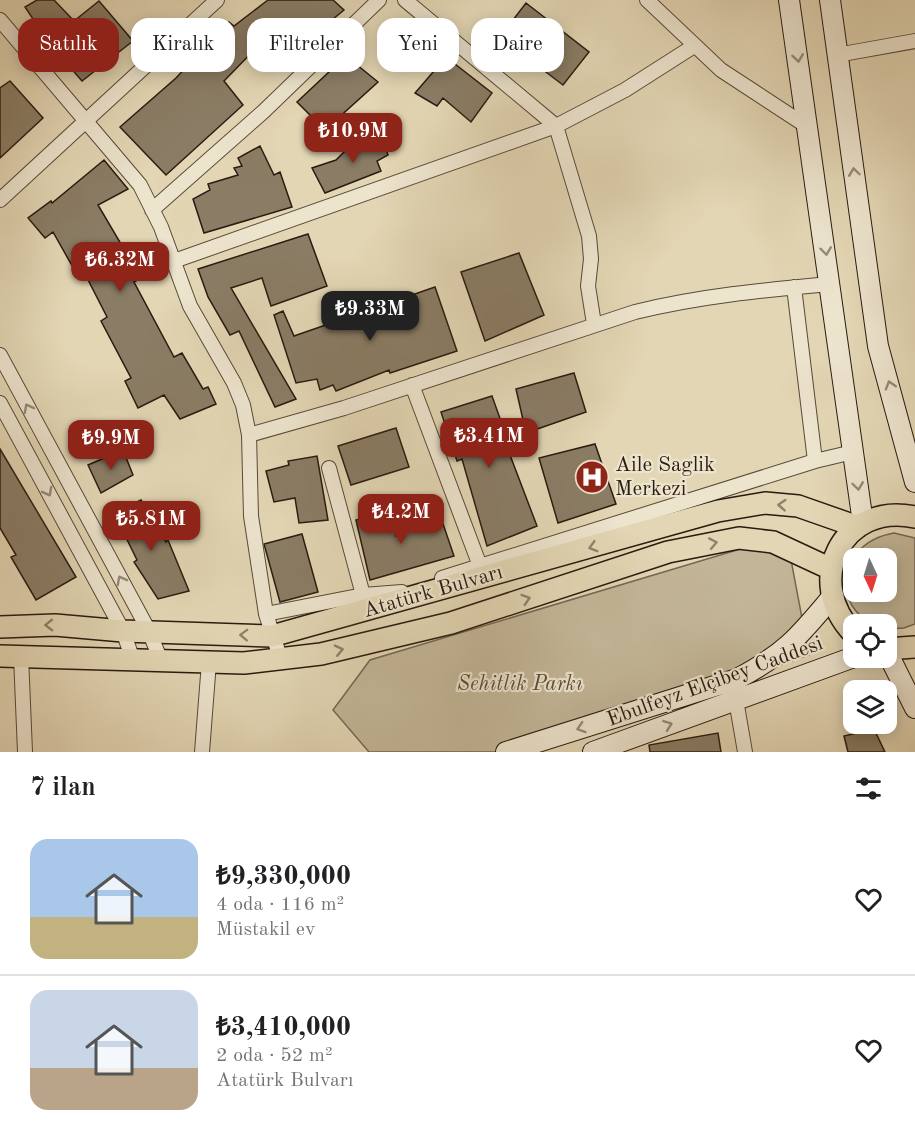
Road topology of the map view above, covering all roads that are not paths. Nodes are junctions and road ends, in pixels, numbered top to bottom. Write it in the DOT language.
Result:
graph roads {
  1 [pos="217,0"];
  2 [pos="379,0"];
  3 [pos="405,0"];
  4 [pos="647,0"];
  5 [pos="789,0"];
  6 [pos="830,0"];
  7 [pos="0,20"];
  8 [pos="915,41"];
  9 [pos="694,46"];
  10 [pos="837,55"];
  11 [pos="86,120"];
  12 [pos="556,126"];
  13 [pos="808,127"];
  14 [pos="0,200"];
  15 [pos="152,210"];
  16 [pos="174,261"];
  17 [pos="830,284"];
  18 [pos="794,287"];
  19 [pos="594,324"];
  20 [pos="0,355"];
  21 [pos="412,385"];
  22 [pos="0,403"];
  23 [pos="249,435"];
  24 [pos="853,452"];
  25 [pos="815,461"];
  26 [pos="329,468"];
  27 [pos="915,482"];
  28 [pos="915,517"];
  29 [pos="860,525"];
  30 [pos="480,566"];
  31 [pos="831,569"];
  32 [pos="363,595"];
  33 [pos="831,598"];
  34 [pos="266,614"];
  35 [pos="843,621"];
  36 [pos="0,627"];
  37 [pos="123,631"];
  38 [pos="148,631"];
  39 [pos="272,636"];
  40 [pos="915,647"];
  41 [pos="897,649"];
  42 [pos="0,656"];
  43 [pos="21,656"];
  44 [pos="133,660"];
  45 [pos="281,660"];
  46 [pos="161,661"];
  47 [pos="843,661"];
  48 [pos="209,662"];
  49 [pos="895,668"];
  50 [pos="736,700"];
  51 [pos="915,708"];
  52 [pos="25,752"];
  53 [pos="202,752"];
  54 [pos="506,752"];
  55 [pos="593,752"];
  56 [pos="745,752"];
  1 -- 11 [label="street"];
  2 -- 15 [label="street"];
  3 -- 12 [label="street"];
  4 -- 9 [label="street"];
  5 -- 13 [label="main road, one-way"];
  6 -- 10 [label="main road"];
  7 -- 11 [label="street"];
  8 -- 10 [label="street"];
  9 -- 12 [label="street"];
  9 -- 13 [label="street"];
  27 -- 10 [label="main road, one-way"];
  11 -- 14 [label="street"];
  11 -- 15 [label="street"];
  12 -- 16 [label="street"];
  12 -- 19 [label="street"];
  13 -- 17 [label="main road, one-way"];
  15 -- 16 [label="street"];
  16 -- 23 [label="street"];
  17 -- 18 [label="street"];
  17 -- 24 [label="main road"];
  18 -- 19 [label="street"];
  18 -- 25 [label="street"];
  19 -- 21 [label="street"];
  38 -- 20 [label="street, one-way"];
  21 -- 23 [label="street"];
  21 -- 30 [label="street"];
  22 -- 37 [label="street, one-way"];
  23 -- 34 [label="street"];
  24 -- 25 [label="street"];
  24 -- 29 [label="main road, one-way"];
  25 -- 30 [label="street"];
  26 -- 32 [label="street"];
  28 -- 29 [label="main road"];
  29 -- 31 [label="main road"];
  29 -- 39 [label="main road, Atatürk Bulvarı, one-way"];
  30 -- 32 [label="street"];
  31 -- 33 [label="main road"];
  45 -- 31 [label="main road, Atatürk Bulvarı, one-way"];
  32 -- 34 [label="street"];
  33 -- 35 [label="main road"];
  33 -- 54 [label="main road, Ebulfeyz Elçibey Caddesi, one-way"];
  34 -- 39 [label="street"];
  37 -- 36 [label="main road, Atatürk Bulvarı, one-way"];
  37 -- 38 [label="main road, Atatürk Bulvarı"];
  37 -- 44 [label="street"];
  39 -- 38 [label="main road, Atatürk Bulvarı, one-way"];
  38 -- 46 [label="street"];
  39 -- 45 [label="street"];
  40 -- 41 [label="main road"];
  42 -- 43 [label="main road, Atatürk Bulvarı"];
  43 -- 44 [label="main road, Atatürk Bulvarı"];
  43 -- 52 [label="street"];
  44 -- 46 [label="main road, Atatürk Bulvarı"];
  45 -- 48 [label="main road, Atatürk Bulvarı"];
  46 -- 48 [label="main road, Atatürk Bulvarı"];
  47 -- 50 [label="main road, Ebulfeyz Elçibey Caddesi"];
  48 -- 53 [label="street"];
  49 -- 51 [label="main road"];
  55 -- 50 [label="main road, Ebulfeyz Elçibey Caddesi, one-way"];
  50 -- 56 [label="street"];
}
